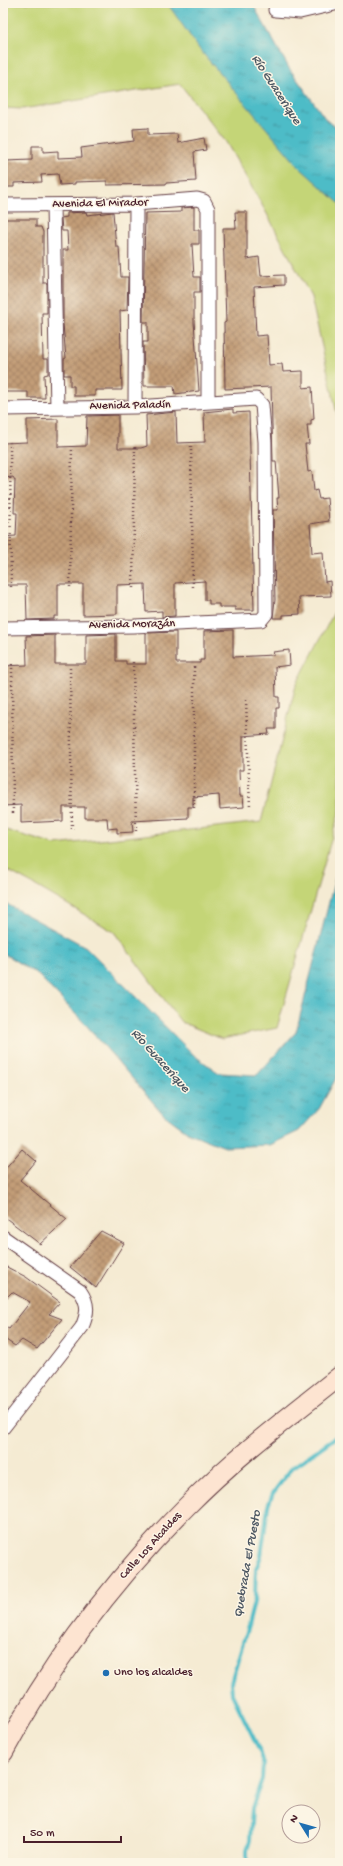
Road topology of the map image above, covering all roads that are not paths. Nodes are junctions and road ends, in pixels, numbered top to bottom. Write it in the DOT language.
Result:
graph roads {
  1 [pos="339,3"];
  2 [pos="275,10"];
  3 [pos="136,204"];
  4 [pos="3,205"];
  5 [pos="53,205"];
  6 [pos="208,402"];
  7 [pos="135,406"];
  8 [pos="57,408"];
  9 [pos="3,409"];
  10 [pos="261,620"];
  11 [pos="3,628"];
  12 [pos="3,1238"];
  13 [pos="340,1376"];
  14 [pos="3,1428"];
  15 [pos="3,1753"];
  1 -- 2 [label="street"];
  3 -- 5 [label="street, Avenida El Mirador"];
  3 -- 6 [label="street, Avenida El Mirador"];
  3 -- 7 [label="street"];
  4 -- 5 [label="street, Avenida El Mirador"];
  5 -- 8 [label="street"];
  6 -- 7 [label="street, Avenida Paladín"];
  6 -- 10 [label="street, Avenida Paladín"];
  7 -- 8 [label="street, Avenida Paladín"];
  8 -- 9 [label="street, Avenida Paladín"];
  10 -- 11 [label="street, Avenida Morazán"];
  12 -- 14 [label="street"];
  13 -- 15 [label="main road, Calle Los Alcaldes"];
}
